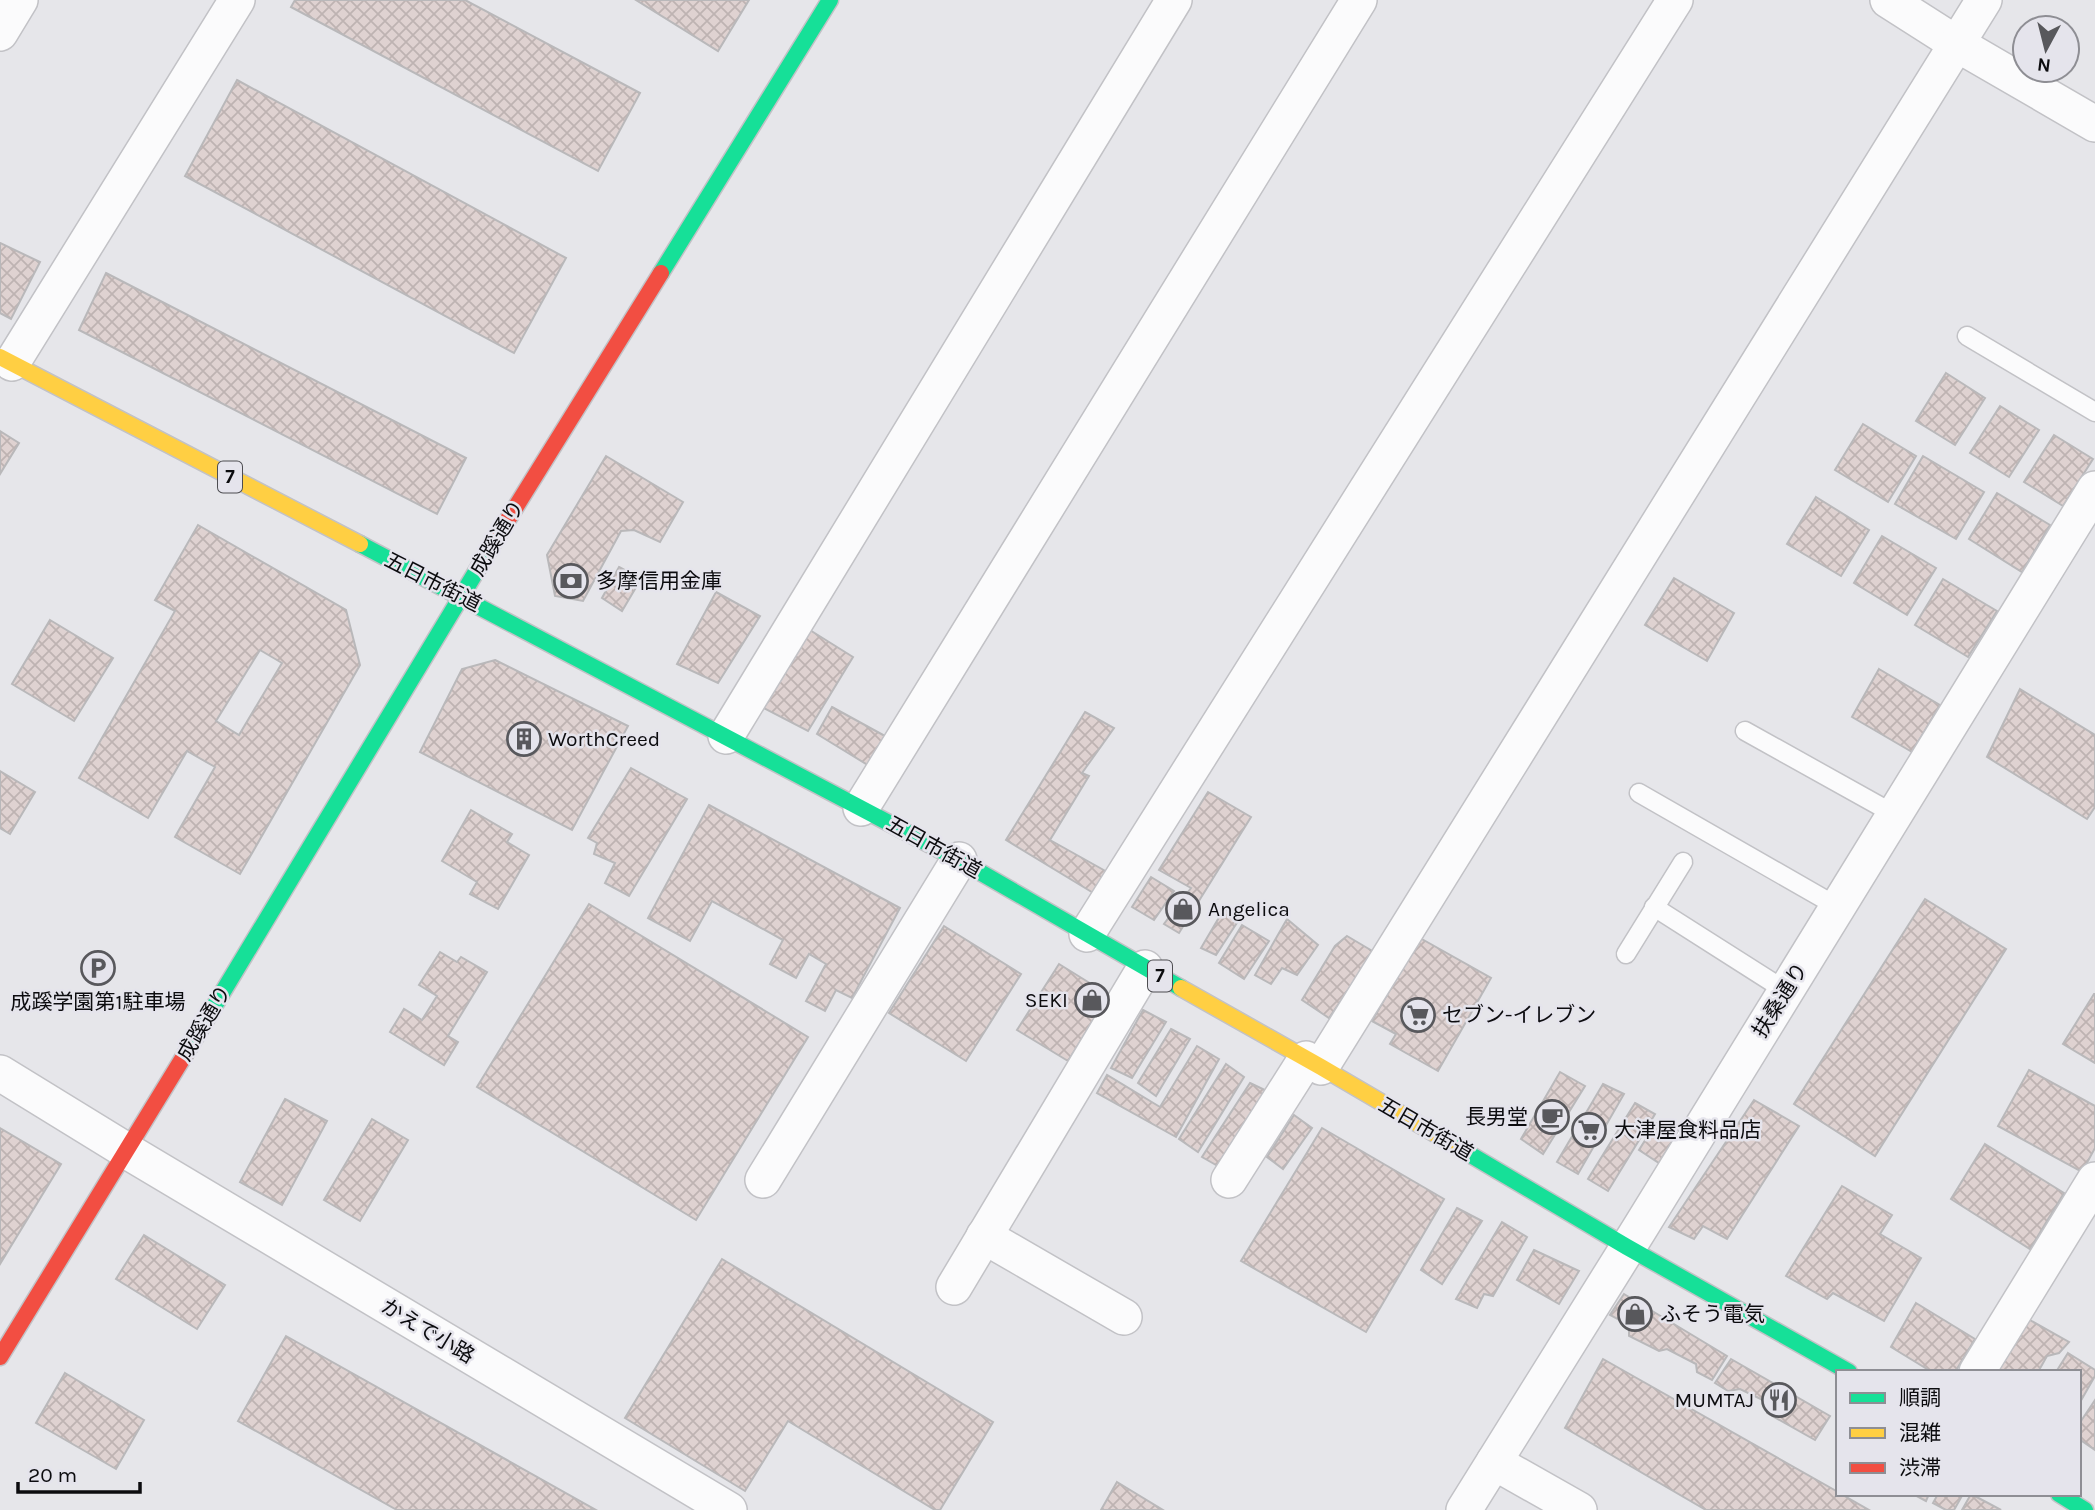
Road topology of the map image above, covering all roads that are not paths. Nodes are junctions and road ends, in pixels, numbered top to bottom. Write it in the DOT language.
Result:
graph roads {
  1 [pos="20,0"];
  2 [pos="237,0"];
  3 [pos="830,0"];
  4 [pos="1174,0"];
  5 [pos="1359,0"];
  6 [pos="1675,0"];
  7 [pos="1888,0"];
  8 [pos="1984,0"];
  9 [pos="0,33"];
  10 [pos="1957,44"];
  11 [pos="2095,124"];
  12 [pos="1967,336"];
  13 [pos="6,360"];
  14 [pos="2095,412"];
  15 [pos="2095,489"];
  16 [pos="461,596"];
  17 [pos="1745,731"];
  18 [pos="726,736"];
  19 [pos="1639,793"];
  20 [pos="861,808"];
  21 [pos="1894,814"];
  22 [pos="960,860"];
  23 [pos="1682,862"];
  24 [pos="1838,906"];
  25 [pos="1654,907"];
  26 [pos="1087,934"];
  27 [pos="1626,954"];
  28 [pos="1145,968"];
  29 [pos="1786,991"];
  30 [pos="1313,1063"];
  31 [pos="0,1073"];
  32 [pos="127,1151"];
  33 [pos="763,1180"];
  34 [pos="2095,1180"];
  35 [pos="1229,1181"];
  36 [pos="984,1236"];
  37 [pos="1627,1247"];
  38 [pos="954,1287"];
  39 [pos="1124,1317"];
  40 [pos="0,1357"];
  41 [pos="1845,1370"];
  42 [pos="1978,1370"];
  43 [pos="1494,1462"];
  44 [pos="2062,1496"];
  45 [pos="729,1510"];
  46 [pos="1464,1510"];
  47 [pos="1579,1510"];
  48 [pos="2085,1510"];
  1 -- 9 [label="street"];
  2 -- 13 [label="street"];
  3 -- 16 [label="main road, 成蹊通り"];
  4 -- 18 [label="street"];
  5 -- 20 [label="street"];
  6 -- 26 [label="street"];
  7 -- 10 [label="street"];
  8 -- 10 [label="street"];
  10 -- 11 [label="street"];
  10 -- 30 [label="street"];
  12 -- 14 [label="lane"];
  13 -- 16 [label="main road, 五日市街道 / 7"];
  15 -- 21 [label="street, 扶桑通り"];
  16 -- 18 [label="main road, 五日市街道 / 7"];
  16 -- 32 [label="main road, 成蹊通り"];
  17 -- 21 [label="lane"];
  18 -- 20 [label="main road, 五日市街道 / 7"];
  19 -- 24 [label="lane"];
  20 -- 22 [label="main road, 五日市街道 / 7"];
  21 -- 24 [label="street, 扶桑通り"];
  22 -- 26 [label="main road, 五日市街道 / 7"];
  22 -- 33 [label="street"];
  23 -- 25 [label="lane"];
  24 -- 29 [label="street, 扶桑通り"];
  25 -- 27 [label="lane"];
  25 -- 29 [label="lane"];
  26 -- 28 [label="main road, 五日市街道 / 7"];
  28 -- 30 [label="main road, 五日市街道 / 7"];
  28 -- 36 [label="street"];
  29 -- 37 [label="street, 扶桑通り"];
  30 -- 35 [label="street"];
  30 -- 37 [label="main road, 五日市街道 / 7"];
  31 -- 32 [label="street, かえで小路"];
  32 -- 40 [label="main road, 成蹊通り"];
  32 -- 45 [label="street, かえで小路"];
  34 -- 42 [label="street"];
  36 -- 38 [label="street"];
  36 -- 39 [label="street"];
  37 -- 41 [label="main road, 五日市街道 / 7"];
  37 -- 43 [label="street, 扶桑通り"];
  43 -- 46 [label="street, 扶桑通り"];
  43 -- 47 [label="street"];
  44 -- 48 [label="main road"];
}
